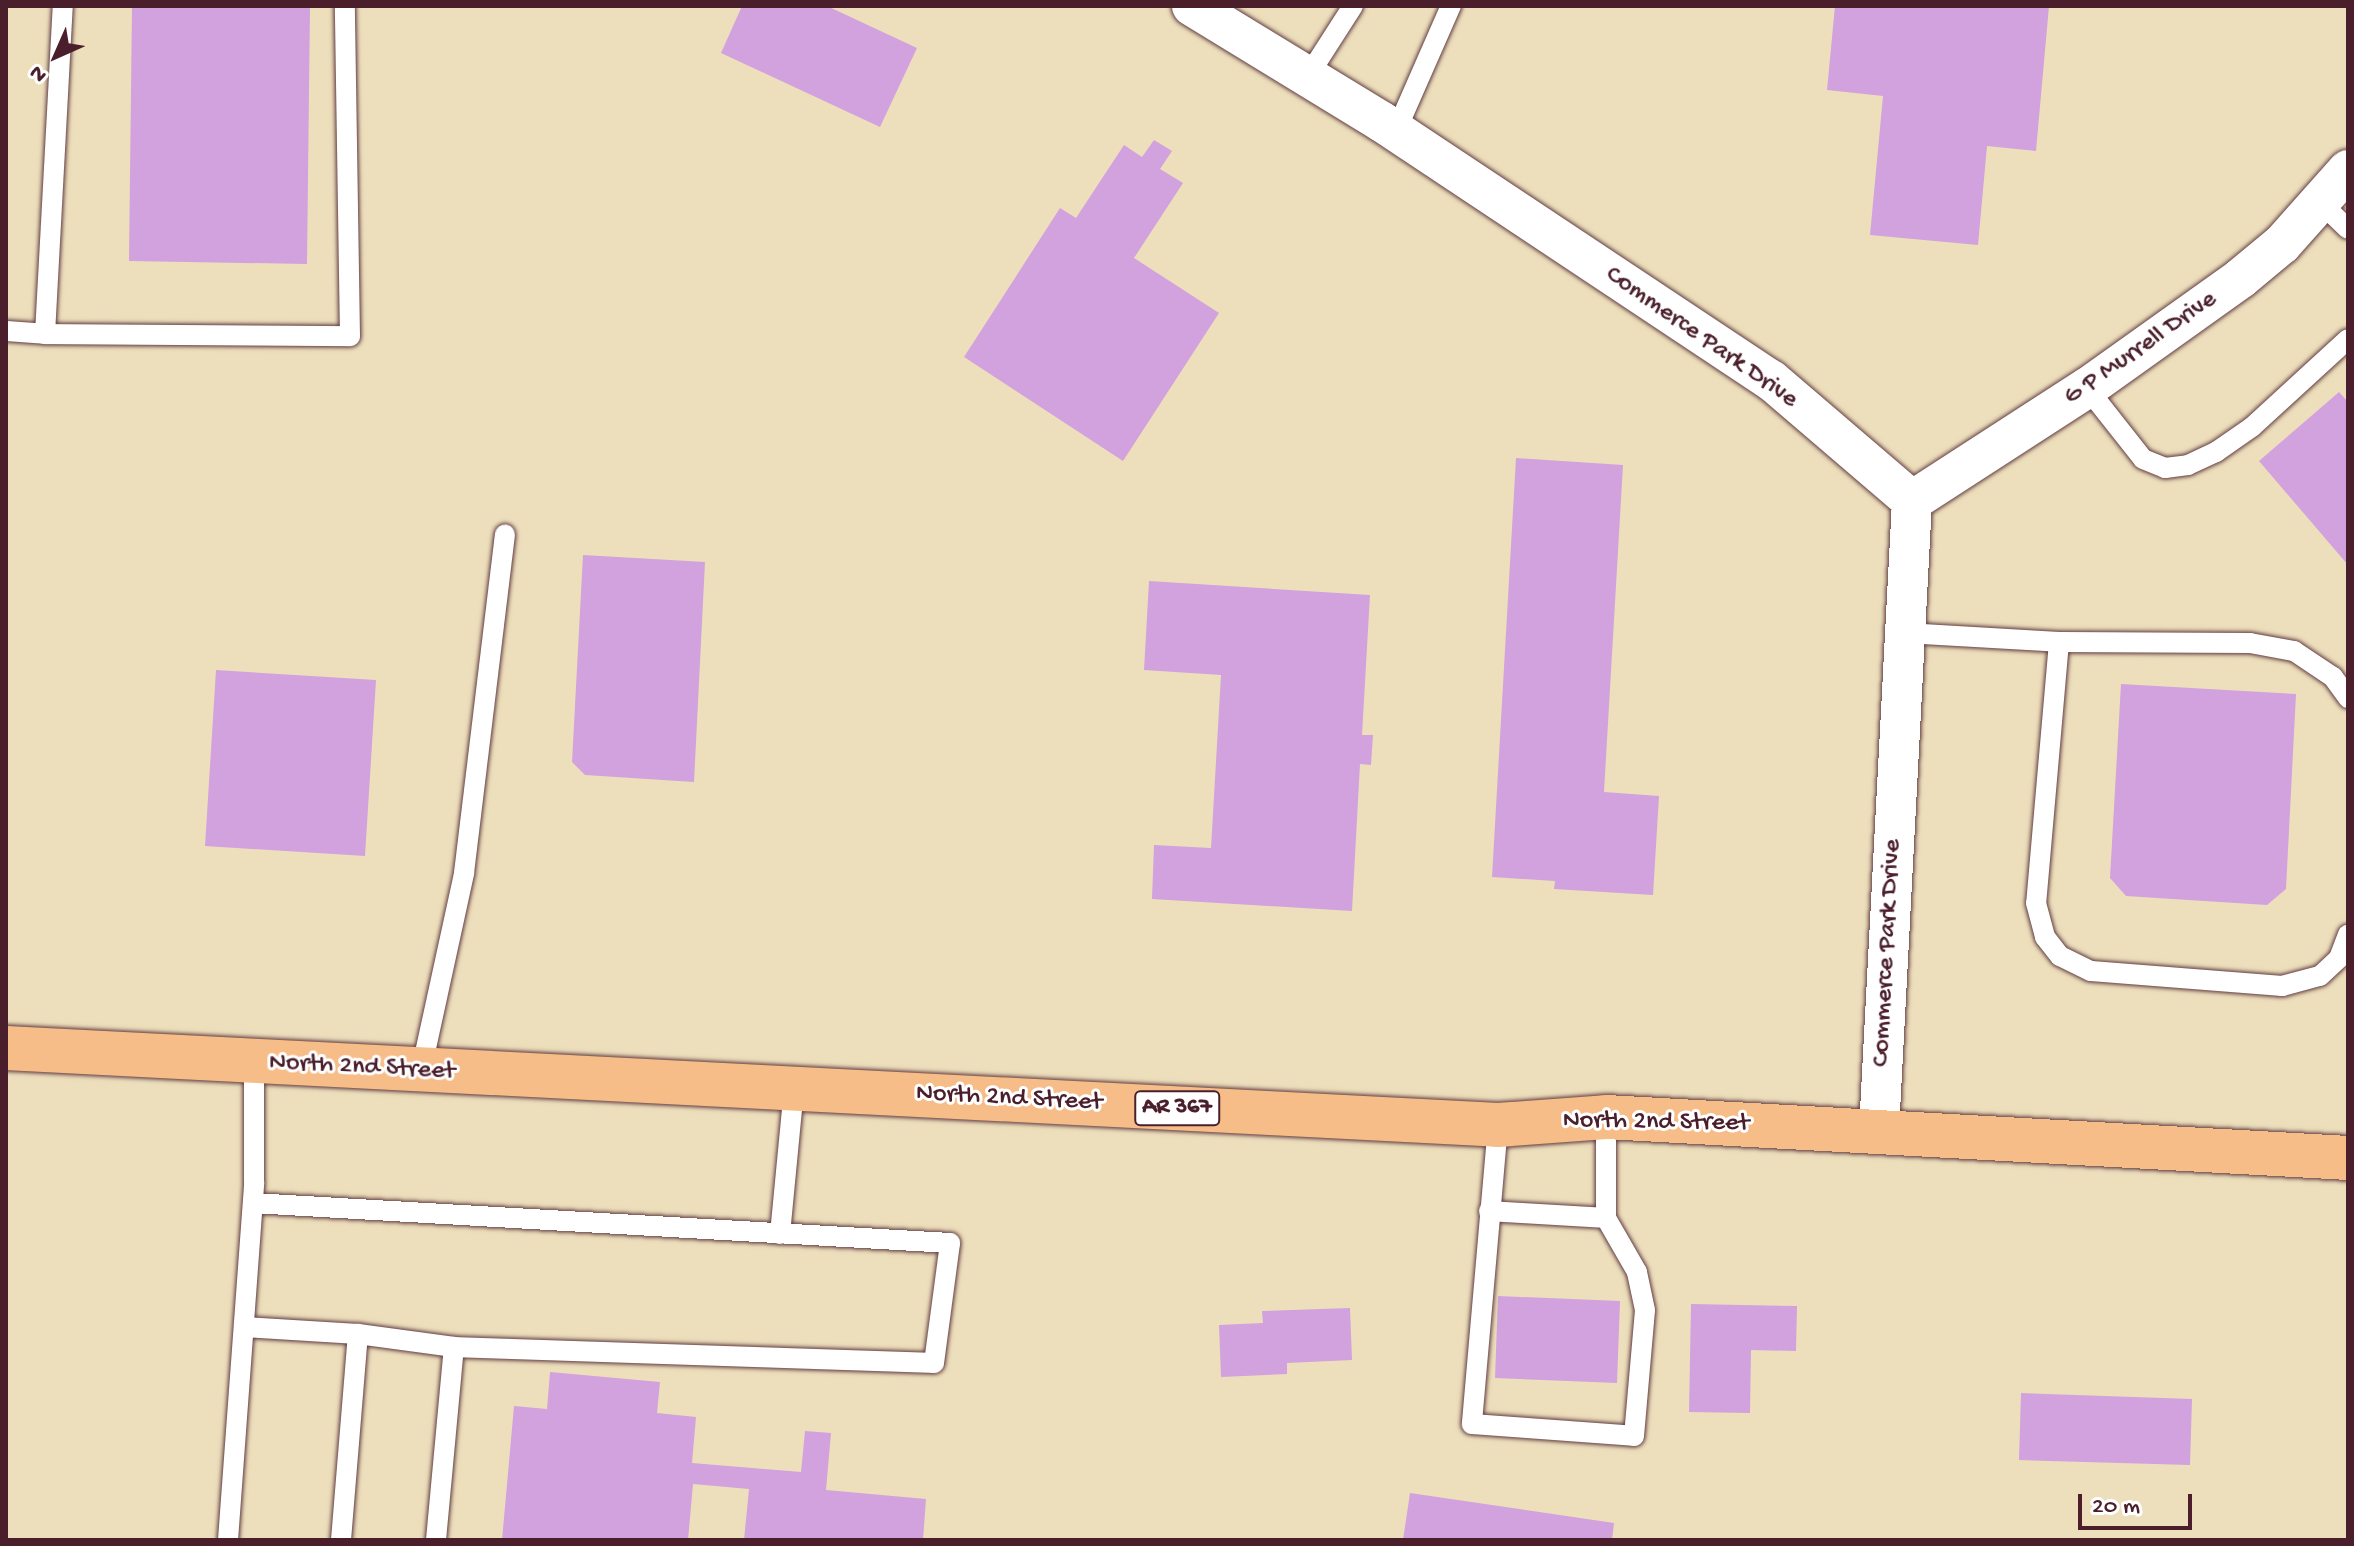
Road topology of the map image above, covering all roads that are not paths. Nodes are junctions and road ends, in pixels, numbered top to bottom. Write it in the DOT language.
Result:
graph roads {
  1 [pos="63,6"];
  2 [pos="345,6"];
  3 [pos="1192,6"];
  4 [pos="1353,6"];
  5 [pos="1451,6"];
  6 [pos="1308,76"];
  7 [pos="1396,131"];
  8 [pos="2348,170"];
  9 [pos="2334,216"];
  10 [pos="6,331"];
  11 [pos="45,334"];
  12 [pos="2348,339"];
  13 [pos="2087,388"];
  14 [pos="1912,501"];
  15 [pos="505,534"];
  16 [pos="1905,633"];
  17 [pos="2059,642"];
  18 [pos="2348,698"];
  19 [pos="2348,935"];
  20 [pos="6,1048"];
  21 [pos="254,1063"];
  22 [pos="421,1071"];
  23 [pos="794,1088"];
  24 [pos="1606,1117"];
  25 [pos="1498,1125"];
  26 [pos="1879,1130"];
  27 [pos="2348,1158"];
  28 [pos="253,1203"];
  29 [pos="1489,1211"];
  30 [pos="1606,1218"];
  31 [pos="780,1234"];
  32 [pos="244,1327"];
  33 [pos="358,1334"];
  34 [pos="454,1347"];
  35 [pos="228,1540"];
  36 [pos="341,1540"];
  37 [pos="436,1540"];
  1 -- 11 [label="lane"];
  2 -- 11 [label="lane"];
  3 -- 6 [label="street, Commerce Park Drive"];
  4 -- 6 [label="lane"];
  5 -- 7 [label="lane"];
  6 -- 7 [label="street, Commerce Park Drive"];
  7 -- 14 [label="street, Commerce Park Drive"];
  8 -- 9 [label="street, G P Murrell Drive"];
  9 -- 13 [label="street, G P Murrell Drive"];
  10 -- 11 [label="lane"];
  12 -- 13 [label="lane"];
  13 -- 14 [label="street, G P Murrell Drive"];
  14 -- 16 [label="street, Commerce Park Drive"];
  15 -- 22 [label="lane"];
  16 -- 17 [label="lane"];
  16 -- 26 [label="street, Commerce Park Drive"];
  17 -- 18 [label="lane"];
  17 -- 19 [label="lane"];
  20 -- 21 [label="main road, North 2nd Street / AR 367"];
  21 -- 22 [label="main road, North 2nd Street / AR 367"];
  21 -- 28 [label="lane"];
  22 -- 23 [label="main road, North 2nd Street / AR 367"];
  23 -- 25 [label="main road, North 2nd Street / AR 367"];
  23 -- 31 [label="lane"];
  24 -- 25 [label="main road, North 2nd Street / AR 367"];
  24 -- 26 [label="main road, North 2nd Street / AR 367"];
  24 -- 30 [label="lane"];
  25 -- 29 [label="lane"];
  26 -- 27 [label="main road, North 2nd Street / AR 367"];
  28 -- 31 [label="lane"];
  28 -- 32 [label="lane"];
  29 -- 30 [label="lane"];
  29 -- 30 [label="lane"];
  31 -- 34 [label="lane"];
  32 -- 33 [label="lane"];
  32 -- 35 [label="lane"];
  33 -- 34 [label="lane"];
  33 -- 36 [label="lane"];
  34 -- 37 [label="lane"];
}
